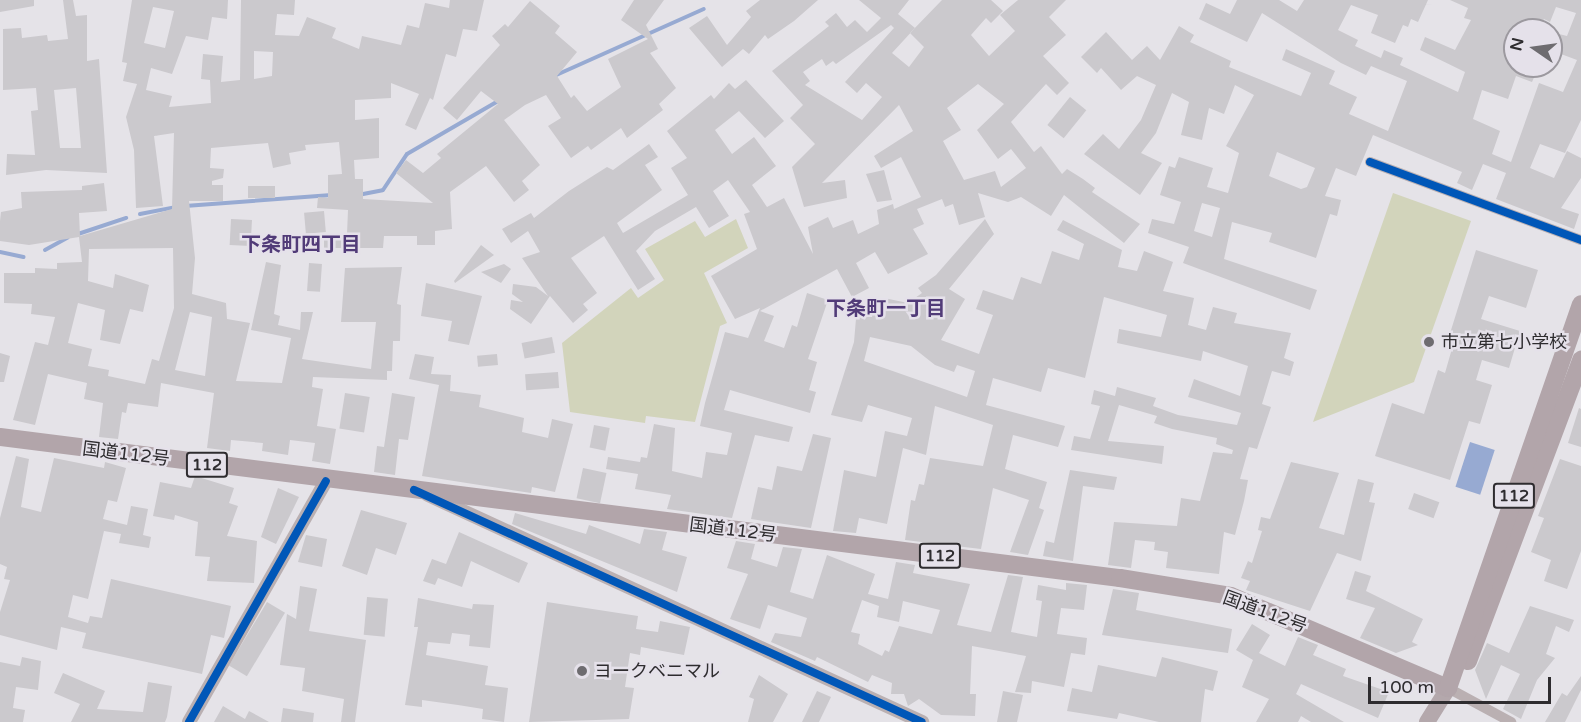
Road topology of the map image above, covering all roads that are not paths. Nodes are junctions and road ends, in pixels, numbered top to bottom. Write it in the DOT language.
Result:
graph roads {
  1 [pos="1370,162"];
  2 [pos="1581,240"];
  3 [pos="1581,304"];
  4 [pos="1581,360"];
  5 [pos="0,437"];
  6 [pos="326,481"];
  7 [pos="414,490"];
  8 [pos="1449,688"];
  9 [pos="189,722"];
  10 [pos="922,722"];
  11 [pos="1428,722"];
  12 [pos="1511,722"];
  1 -- 2 [label="street"];
  3 -- 8 [label="highway, 112"];
  4 -- 8 [label="highway, 112"];
  5 -- 6 [label="highway, 国道112号 / 112"];
  6 -- 7 [label="highway, 国道112号 / 112"];
  6 -- 9 [label="street"];
  7 -- 8 [label="highway, 国道112号 / 112"];
  7 -- 10 [label="street"];
  8 -- 11 [label="main road"];
  8 -- 12 [label="street"];
}
